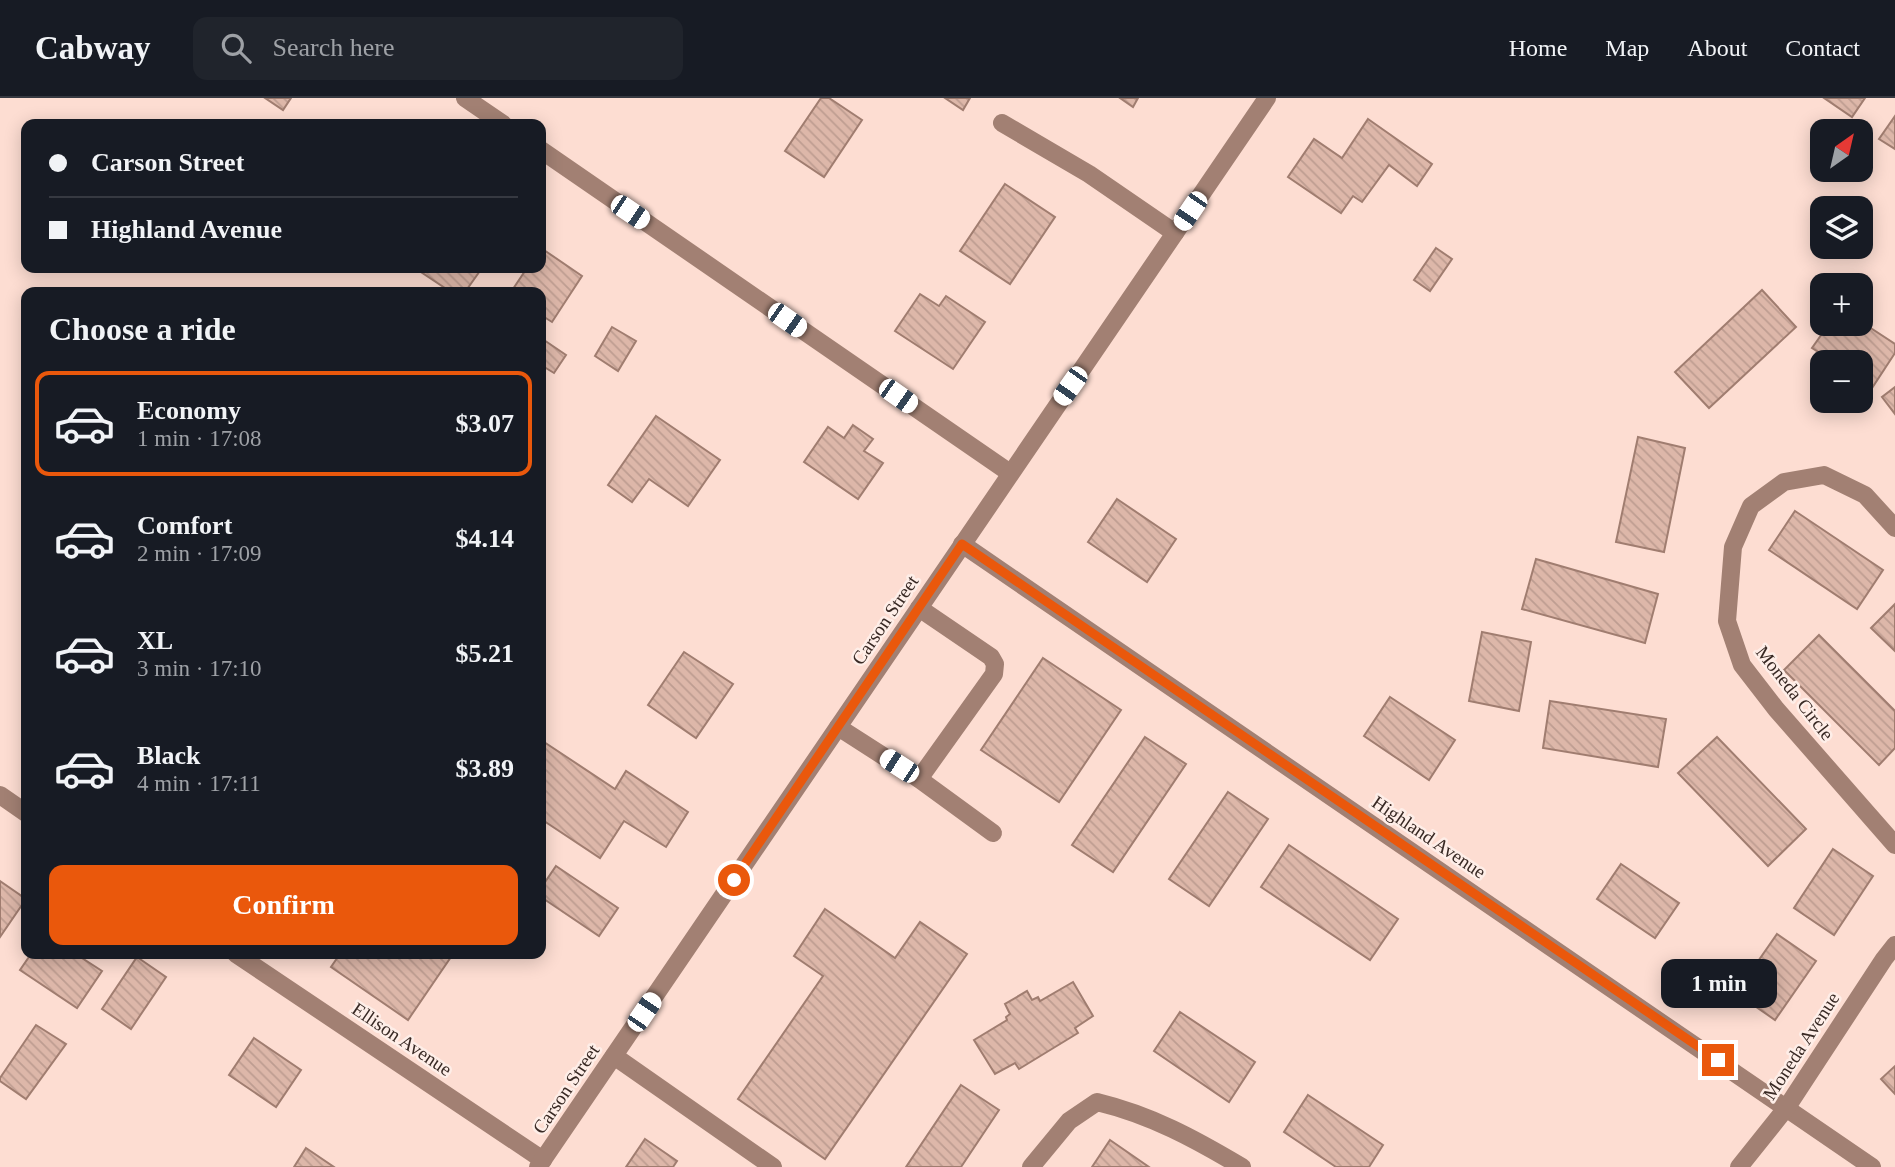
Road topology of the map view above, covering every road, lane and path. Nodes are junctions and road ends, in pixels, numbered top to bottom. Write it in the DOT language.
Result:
graph roads {
  1 [pos="465,98"];
  2 [pos="1267,98"];
  3 [pos="496,119"];
  4 [pos="1002,123"];
  5 [pos="546,153"];
  6 [pos="1175,233"];
  7 [pos="1010,473"];
  8 [pos="1895,528"];
  9 [pos="962,544"];
  10 [pos="919,608"];
  11 [pos="838,727"];
  12 [pos="919,779"];
  13 [pos="0,795"];
  14 [pos="21,810"];
  15 [pos="993,833"];
  16 [pos="1895,845"];
  17 [pos="1895,945"];
  18 [pos="243,959"];
  19 [pos="614,1056"];
  20 [pos="1787,1107"];
  21 [pos="541,1163"];
  22 [pos="773,1167"];
  23 [pos="1031,1167"];
  24 [pos="1242,1167"];
  25 [pos="1739,1167"];
  26 [pos="1872,1167"];
  1 -- 3 [label="street"];
  2 -- 6 [label="street, Carson Street"];
  4 -- 6 [label="street"];
  5 -- 7 [label="street"];
  6 -- 7 [label="street, Carson Street"];
  7 -- 9 [label="street, Carson Street"];
  8 -- 16 [label="street, Moneda Circle"];
  9 -- 10 [label="street, Carson Street"];
  9 -- 20 [label="street, Highland Avenue"];
  10 -- 11 [label="street, Carson Street"];
  10 -- 12 [label="street"];
  11 -- 12 [label="street"];
  11 -- 19 [label="street, Carson Street"];
  12 -- 15 [label="street"];
  13 -- 14 [label="street"];
  17 -- 20 [label="street, Moneda Avenue"];
  18 -- 21 [label="street, Ellison Avenue"];
  19 -- 21 [label="street, Carson Street"];
  19 -- 22 [label="street"];
  20 -- 25 [label="street, Moneda Avenue"];
  20 -- 26 [label="street, Highland Avenue"];
  23 -- 24 [label="street"];
}
